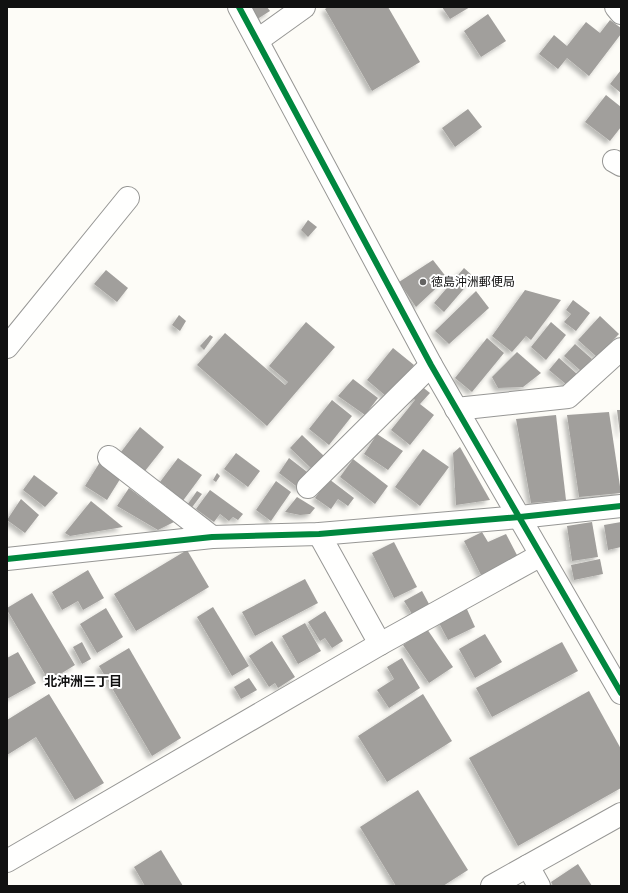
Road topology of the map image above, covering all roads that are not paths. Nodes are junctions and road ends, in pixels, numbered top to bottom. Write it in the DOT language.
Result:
graph roads {
  1 [pos="239,7"];
  2 [pos="304,7"];
  3 [pos="616,7"];
  4 [pos="621,13"];
  5 [pos="258,40"];
  6 [pos="128,198"];
  7 [pos="7,347"];
  8 [pos="621,349"];
  9 [pos="431,365"];
  10 [pos="456,409"];
  11 [pos="109,457"];
  12 [pos="308,487"];
  13 [pos="621,506"];
  14 [pos="520,517"];
  15 [pos="318,534"];
  16 [pos="212,537"];
  17 [pos="541,555"];
  18 [pos="7,560"];
  19 [pos="380,644"];
  20 [pos="621,693"];
  21 [pos="621,814"];
  22 [pos="7,861"];
  23 [pos="528,866"];
  24 [pos="492,886"];
  25 [pos="539,886"];
  1 -- 5 [label="street"];
  2 -- 5 [label="street"];
  3 -- 4 [label="street"];
  5 -- 9 [label="street"];
  6 -- 7 [label="street"];
  8 -- 10 [label="street"];
  9 -- 10 [label="street"];
  9 -- 12 [label="street"];
  10 -- 14 [label="street"];
  11 -- 16 [label="street"];
  13 -- 14 [label="street"];
  14 -- 15 [label="street"];
  14 -- 17 [label="street"];
  15 -- 16 [label="street"];
  15 -- 19 [label="street"];
  16 -- 18 [label="street"];
  17 -- 19 [label="street"];
  17 -- 20 [label="street"];
  19 -- 22 [label="street"];
  21 -- 23 [label="street"];
  23 -- 24 [label="street"];
  23 -- 25 [label="street"];
}
